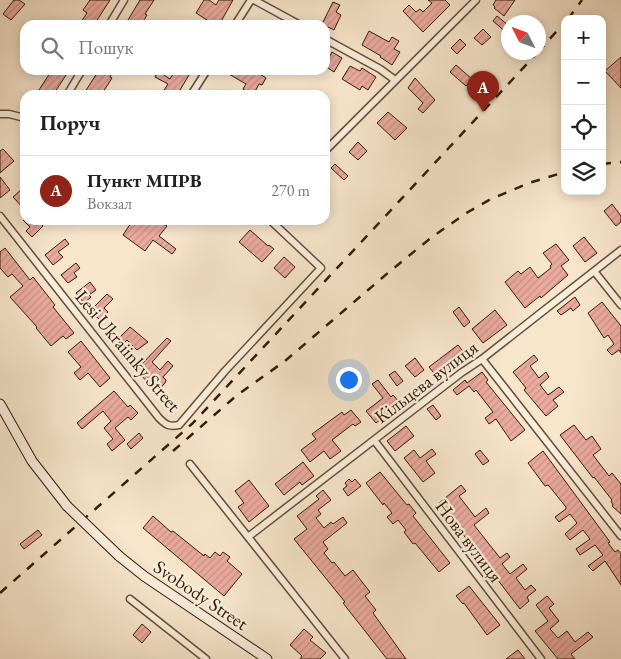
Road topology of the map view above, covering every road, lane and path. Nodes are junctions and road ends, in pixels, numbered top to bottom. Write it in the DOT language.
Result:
graph roads {
  1 [pos="124,0"];
  2 [pos="253,0"];
  3 [pos="476,0"];
  4 [pos="112,20"];
  5 [pos="239,20"];
  6 [pos="291,20"];
  7 [pos="330,42"];
  8 [pos="79,75"];
  9 [pos="204,75"];
  10 [pos="395,80"];
  11 [pos="69,90"];
  12 [pos="194,90"];
  13 [pos="0,114"];
  14 [pos="20,117"];
  15 [pos="330,146"];
  16 [pos="0,216"];
  17 [pos="275,225"];
  18 [pos="621,250"];
  19 [pos="594,271"];
  20 [pos="621,305"];
  21 [pos="482,359"];
  22 [pos="0,404"];
  23 [pos="374,440"];
  24 [pos="190,464"];
  25 [pos="621,536"];
  26 [pos="248,537"];
  27 [pos="130,599"];
  28 [pos="206,659"];
  29 [pos="267,659"];
  30 [pos="345,659"];
  31 [pos="541,659"];
  1 -- 4 [label="street"];
  2 -- 5 [label="street"];
  2 -- 6 [label="street"];
  3 -- 10 [label="street"];
  7 -- 10 [label="street"];
  8 -- 11 [label="street"];
  9 -- 12 [label="street"];
  10 -- 15 [label="street"];
  13 -- 14 [label="street"];
  16 -- 17 [label="street, Lesi Ukraiinky Street"];
  18 -- 19 [label="street, Кільцева вулиця"];
  19 -- 20 [label="street"];
  19 -- 21 [label="street, Кільцева вулиця"];
  21 -- 23 [label="street, Кільцева вулиця"];
  21 -- 25 [label="street"];
  22 -- 29 [label="main road, Svobody Street, bridge"];
  23 -- 26 [label="street, Кільцева вулиця"];
  23 -- 31 [label="street, Нова вулиця"];
  24 -- 26 [label="street"];
  26 -- 30 [label="street"];
  27 -- 28 [label="street"];
}
